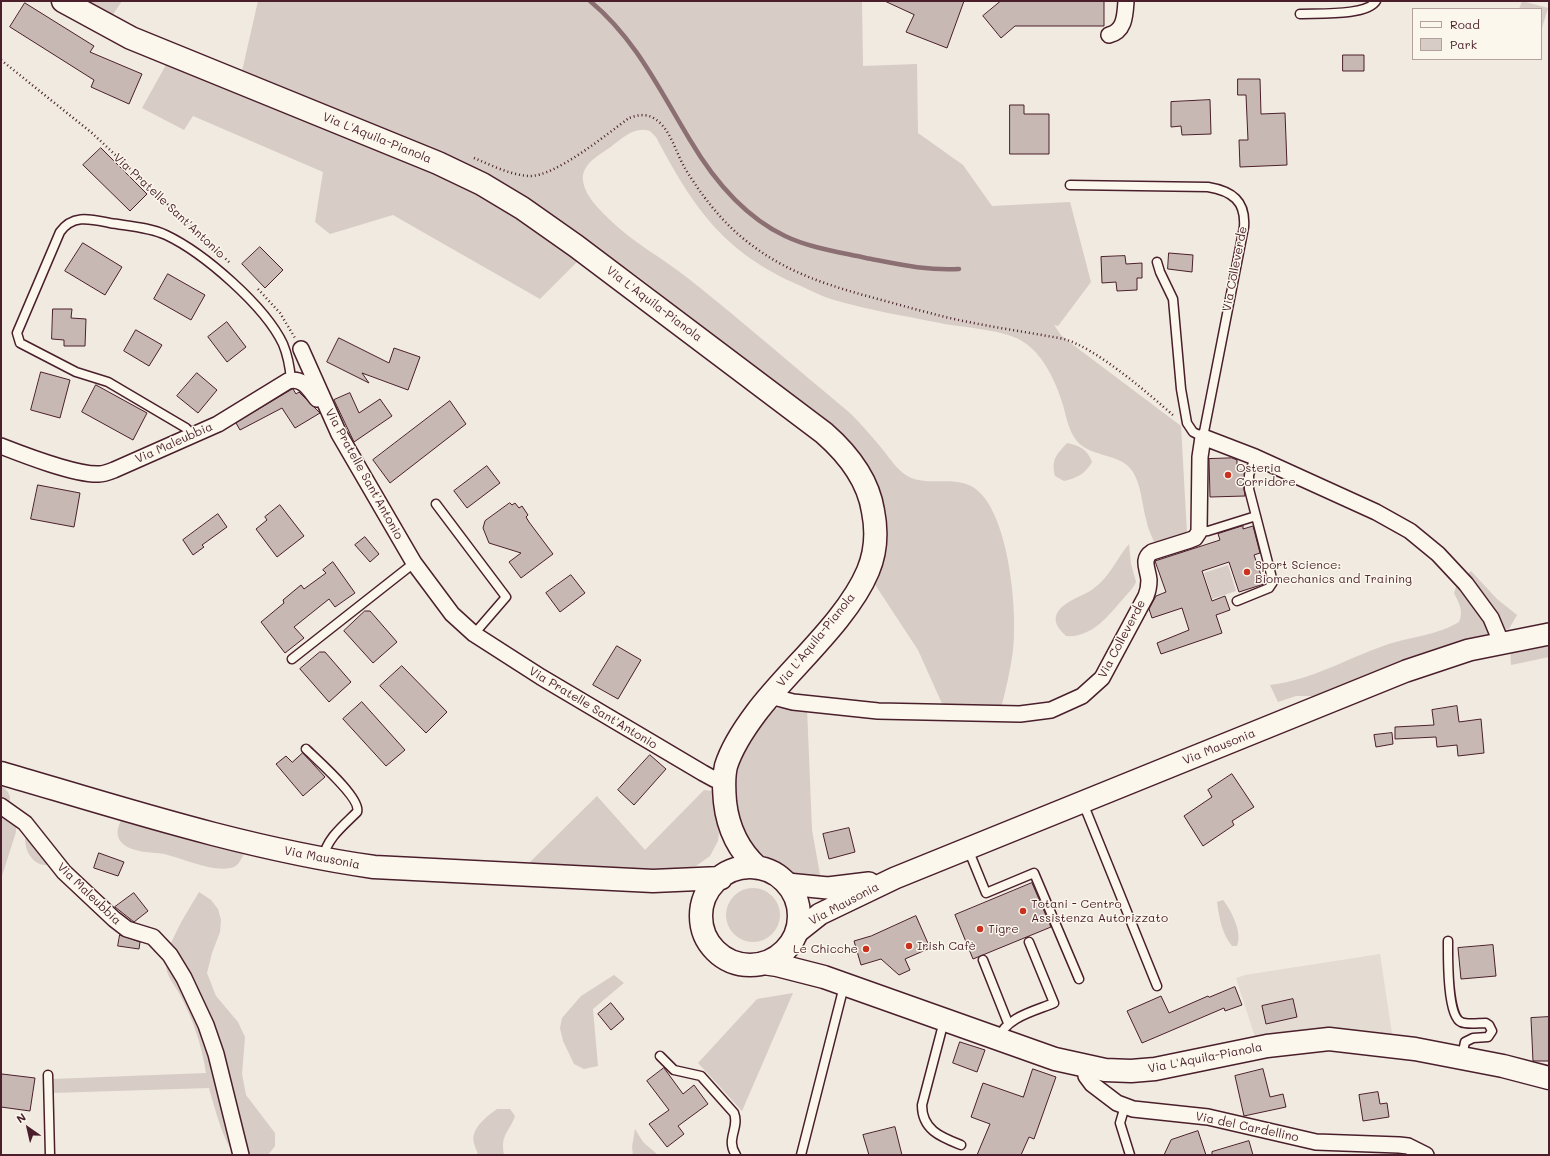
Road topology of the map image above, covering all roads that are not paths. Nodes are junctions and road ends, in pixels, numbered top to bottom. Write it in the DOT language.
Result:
graph roads {
  1 [pos="63,1"];
  2 [pos="1126,1"];
  3 [pos="1376,1"];
  4 [pos="1300,14"];
  5 [pos="1109,35"];
  6 [pos="1070,185"];
  7 [pos="1158,262"];
  8 [pos="301,349"];
  9 [pos="291,380"];
  10 [pos="327,410"];
  11 [pos="1196,433"];
  12 [pos="194,436"];
  13 [pos="1,446"];
  14 [pos="1255,457"];
  15 [pos="436,504"];
  16 [pos="1256,516"];
  17 [pos="1199,532"];
  18 [pos="414,563"];
  19 [pos="1237,600"];
  20 [pos="474,634"];
  21 [pos="1549,634"];
  22 [pos="1501,642"];
  23 [pos="292,659"];
  24 [pos="770,696"];
  25 [pos="306,749"];
  26 [pos="1,773"];
  27 [pos="724,782"];
  28 [pos="1083,802"];
  29 [pos="1,806"];
  30 [pos="728,821"];
  31 [pos="967,849"];
  32 [pos="323,858"];
  33 [pos="758,868"];
  34 [pos="721,878"];
  35 [pos="895,878"];
  36 [pos="653,881"];
  37 [pos="787,884"];
  38 [pos="702,916"];
  39 [pos="796,934"];
  40 [pos="1448,941"];
  41 [pos="1029,942"];
  42 [pos="983,960"];
  43 [pos="763,963"];
  44 [pos="824,978"];
  45 [pos="1079,979"];
  46 [pos="844,985"];
  47 [pos="1157,986"];
  48 [pos="944,1020"];
  49 [pos="1003,1031"];
  50 [pos="660,1056"];
  51 [pos="1462,1057"];
  52 [pos="1086,1067"];
  53 [pos="48,1075"];
  54 [pos="1549,1078"];
  55 [pos="1125,1106"];
  56 [pos="961,1145"];
  57 [pos="50,1155"];
  58 [pos="241,1155"];
  59 [pos="736,1155"];
  60 [pos="801,1155"];
  61 [pos="1130,1155"];
  62 [pos="1426,1155"];
  1 -- 24 [label="main road, Via L'Aquila-Pianola"];
  2 -- 5 [label="street"];
  3 -- 4 [label="lane"];
  6 -- 11 [label="lane, Via Colleverde"];
  7 -- 11 [label="lane, Via Colleverde"];
  8 -- 10 [label="street, Via Pratelle Sant'Antonio"];
  9 -- 10 [label="street"];
  9 -- 12 [label="street, Via Maleubbia"];
  9 -- 12 [label="lane"];
  10 -- 18 [label="street, Via Pratelle Sant'Antonio"];
  11 -- 14 [label="street"];
  11 -- 17 [label="street, Via Colleverde"];
  12 -- 13 [label="street, Via Maleubbia"];
  14 -- 16 [label="lane"];
  14 -- 22 [label="street"];
  15 -- 20 [label="lane"];
  16 -- 17 [label="lane"];
  16 -- 19 [label="lane"];
  17 -- 24 [label="street, Via Colleverde"];
  18 -- 20 [label="street, Via Pratelle Sant'Antonio"];
  18 -- 23 [label="lane"];
  20 -- 27 [label="street, Via Pratelle Sant'Antonio"];
  21 -- 22 [label="main road, Via Mausonia"];
  22 -- 28 [label="main road, Via Mausonia"];
  24 -- 27 [label="main road, Via L'Aquila-Pianola"];
  25 -- 32 [label="lane"];
  26 -- 32 [label="main road, Via Mausonia"];
  27 -- 30 [label="main road, Via L'Aquila-Pianola"];
  28 -- 31 [label="main road, Via Mausonia"];
  28 -- 47 [label="lane"];
  29 -- 58 [label="street, Via Maleubbia"];
  30 -- 33 [label="main road, Via L'Aquila-Pianola"];
  30 -- 34 [label="main road, Via L'Aquila-Pianola"];
  31 -- 35 [label="main road, Via Mausonia"];
  31 -- 45 [label="lane"];
  32 -- 36 [label="main road, Via Mausonia"];
  33 -- 34 [label="main road"];
  33 -- 37 [label="main road"];
  34 -- 36 [label="main road, Via Mausonia"];
  34 -- 38 [label="main road"];
  35 -- 37 [label="main road, Via Mausonia"];
  35 -- 39 [label="main road, Via Mausonia"];
  36 -- 38 [label="main road, Via Mausonia"];
  37 -- 39 [label="main road"];
  38 -- 43 [label="main road"];
  39 -- 43 [label="main road"];
  39 -- 44 [label="main road, Via L'Aquila-Pianola"];
  40 -- 51 [label="lane"];
  41 -- 49 [label="lane"];
  42 -- 49 [label="lane"];
  43 -- 44 [label="main road, Via L'Aquila-Pianola"];
  44 -- 46 [label="main road, Via L'Aquila-Pianola"];
  46 -- 48 [label="main road, Via L'Aquila-Pianola"];
  46 -- 60 [label="lane"];
  48 -- 49 [label="main road, Via L'Aquila-Pianola"];
  48 -- 56 [label="lane"];
  49 -- 52 [label="main road, Via L'Aquila-Pianola"];
  50 -- 59 [label="lane"];
  51 -- 52 [label="main road, Via L'Aquila-Pianola"];
  51 -- 54 [label="main road, Via L'Aquila-Pianola"];
  52 -- 55 [label="street, Via del Cardellino"];
  53 -- 57 [label="lane"];
  55 -- 61 [label="lane"];
  55 -- 62 [label="street, Via del Cardellino"];
}
